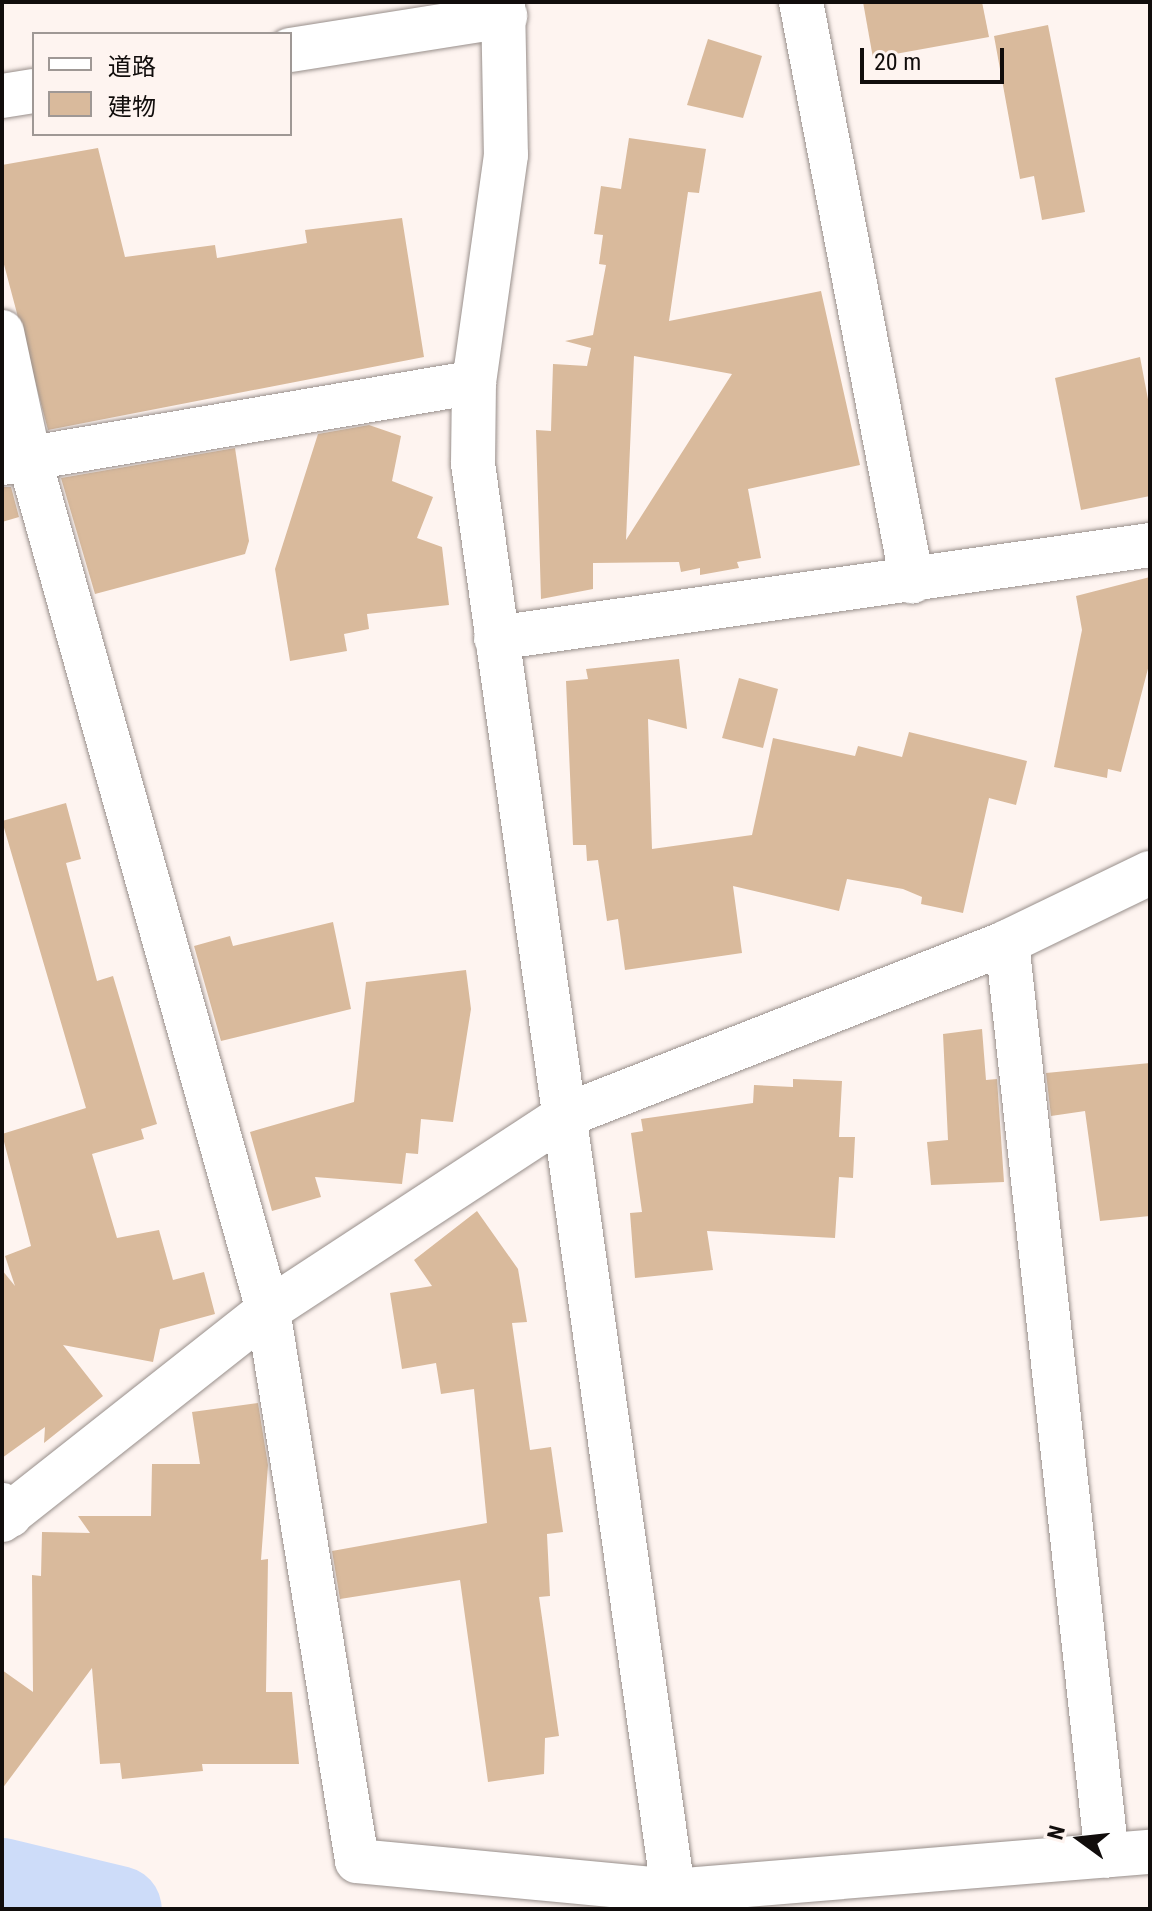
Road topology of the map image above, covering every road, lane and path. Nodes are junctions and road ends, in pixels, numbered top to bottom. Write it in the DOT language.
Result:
graph roads {
  1 [pos="801,2"];
  2 [pos="504,9"];
  3 [pos="292,50"];
  4 [pos="32,91"];
  5 [pos="2,96"];
  6 [pos="2,332"];
  7 [pos="474,382"];
  8 [pos="15,460"];
  9 [pos="1150,545"];
  10 [pos="912,581"];
  11 [pos="496,638"];
  12 [pos="1150,873"];
  13 [pos="1007,942"];
  14 [pos="564,1116"];
  15 [pos="268,1310"];
  16 [pos="5,1513"];
  17 [pos="1150,1852"];
  18 [pos="1107,1856"];
  19 [pos="673,1891"];
  1 -- 10 [label="street"];
  2 -- 3 [label="street"];
  2 -- 7 [label="street"];
  4 -- 5 [label="street"];
  6 -- 8 [label="street"];
  7 -- 8 [label="street"];
  7 -- 11 [label="street"];
  8 -- 15 [label="street"];
  9 -- 10 [label="street"];
  10 -- 11 [label="street"];
  11 -- 14 [label="street"];
  12 -- 13 [label="street"];
  13 -- 14 [label="street"];
  13 -- 18 [label="street"];
  14 -- 15 [label="street"];
  14 -- 19 [label="street"];
  15 -- 16 [label="street"];
  15 -- 19 [label="street"];
  17 -- 18 [label="street"];
  18 -- 19 [label="street"];
}
